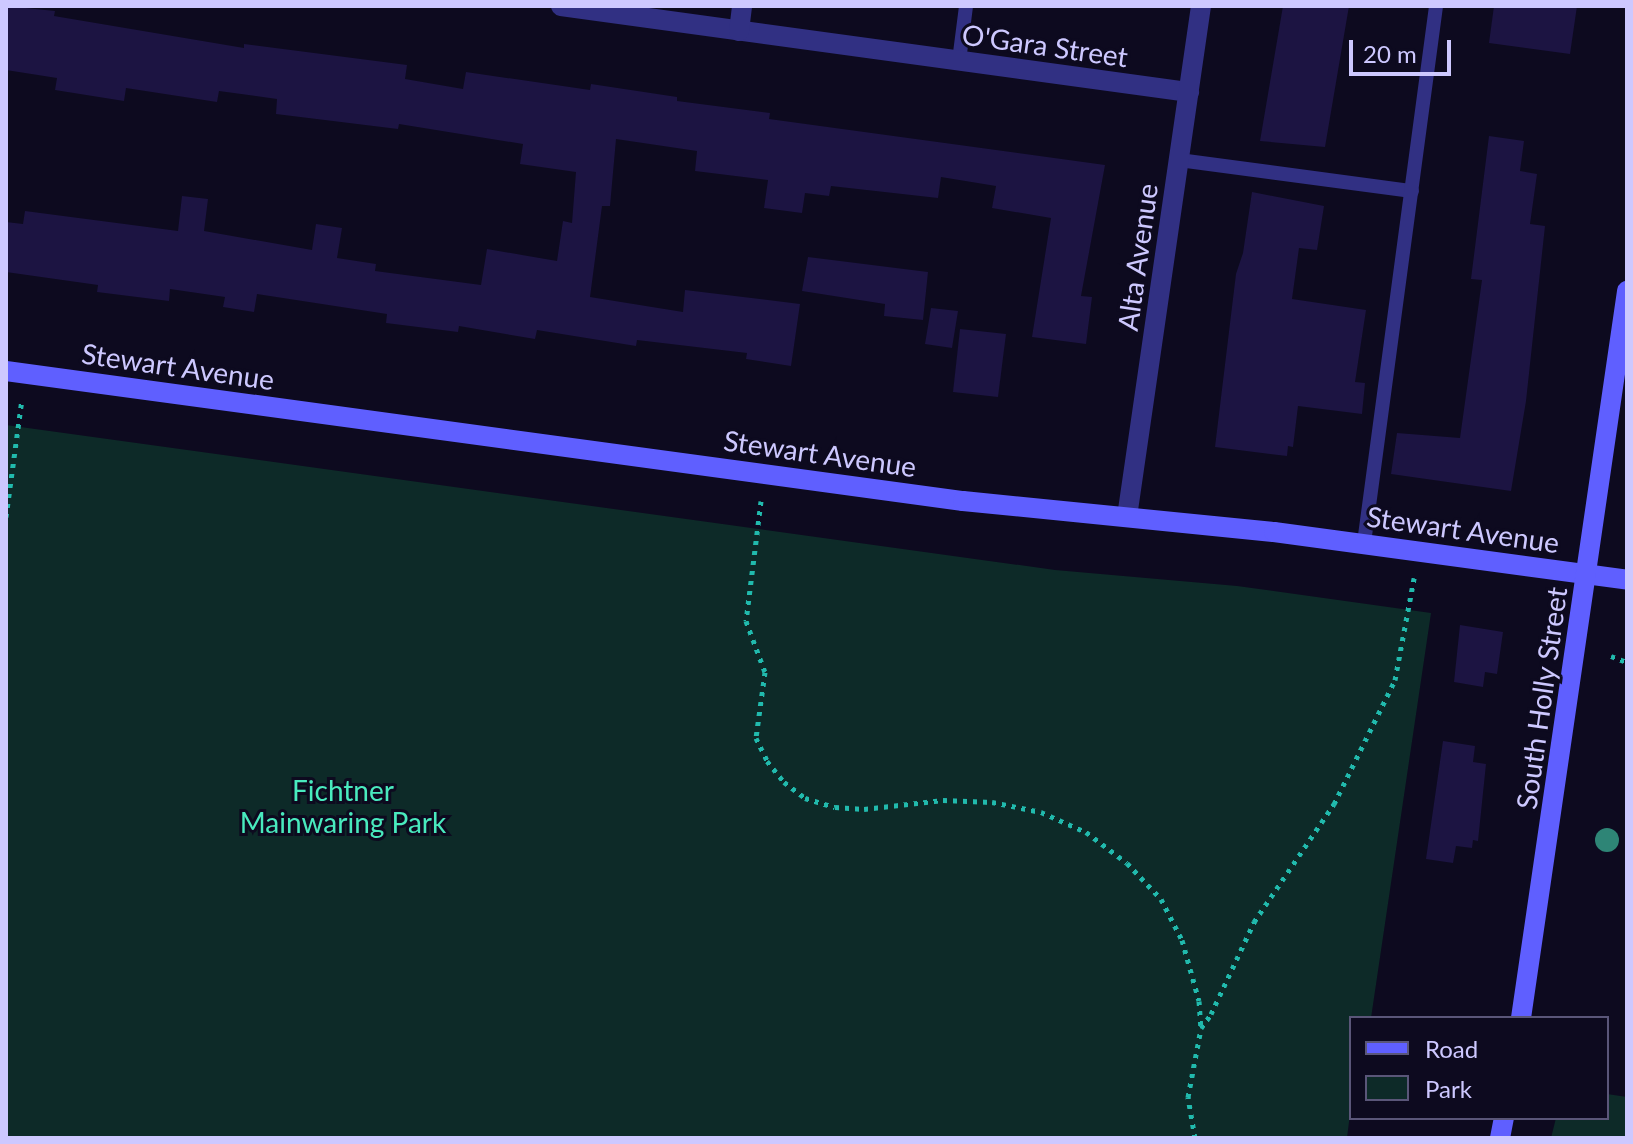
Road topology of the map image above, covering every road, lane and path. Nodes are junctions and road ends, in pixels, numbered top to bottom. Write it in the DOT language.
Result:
graph roads {
  1 [pos="561,6"];
  2 [pos="742,6"];
  3 [pos="966,6"];
  4 [pos="1201,6"];
  5 [pos="1436,6"];
  6 [pos="739,31"];
  7 [pos="959,61"];
  8 [pos="1189,92"];
  9 [pos="1179,160"];
  10 [pos="1412,191"];
  11 [pos="1627,291"];
  12 [pos="16,372"];
  13 [pos="766,473"];
  14 [pos="6,517"];
  15 [pos="1127,517"];
  16 [pos="1364,543"];
  17 [pos="1419,551"];
  18 [pos="1586,575"];
  19 [pos="1627,580"];
  20 [pos="1611,656"];
  21 [pos="1627,662"];
  22 [pos="1521,1016"];
  23 [pos="1201,1028"];
  24 [pos="1195,1138"];
  1 -- 6 [label="street, O'Gara Street"];
  2 -- 6 [label="street"];
  3 -- 7 [label="lane"];
  4 -- 8 [label="street, Alta Avenue"];
  5 -- 10 [label="lane"];
  6 -- 7 [label="street, O'Gara Street"];
  7 -- 8 [label="street, O'Gara Street"];
  8 -- 9 [label="street, Alta Avenue"];
  9 -- 10 [label="lane"];
  9 -- 15 [label="street, Alta Avenue"];
  10 -- 16 [label="lane"];
  11 -- 18 [label="main road, South Holly Street"];
  12 -- 13 [label="main road, Stewart Avenue"];
  12 -- 14 [label="path"];
  13 -- 15 [label="main road, Stewart Avenue"];
  13 -- 23 [label="path"];
  15 -- 16 [label="main road, Stewart Avenue"];
  16 -- 17 [label="main road, Stewart Avenue"];
  17 -- 18 [label="main road, Stewart Avenue"];
  17 -- 23 [label="path"];
  18 -- 19 [label="main road, Stewart Avenue"];
  18 -- 22 [label="main road, South Holly Street"];
  20 -- 21 [label="path"];
  23 -- 24 [label="path"];
}
